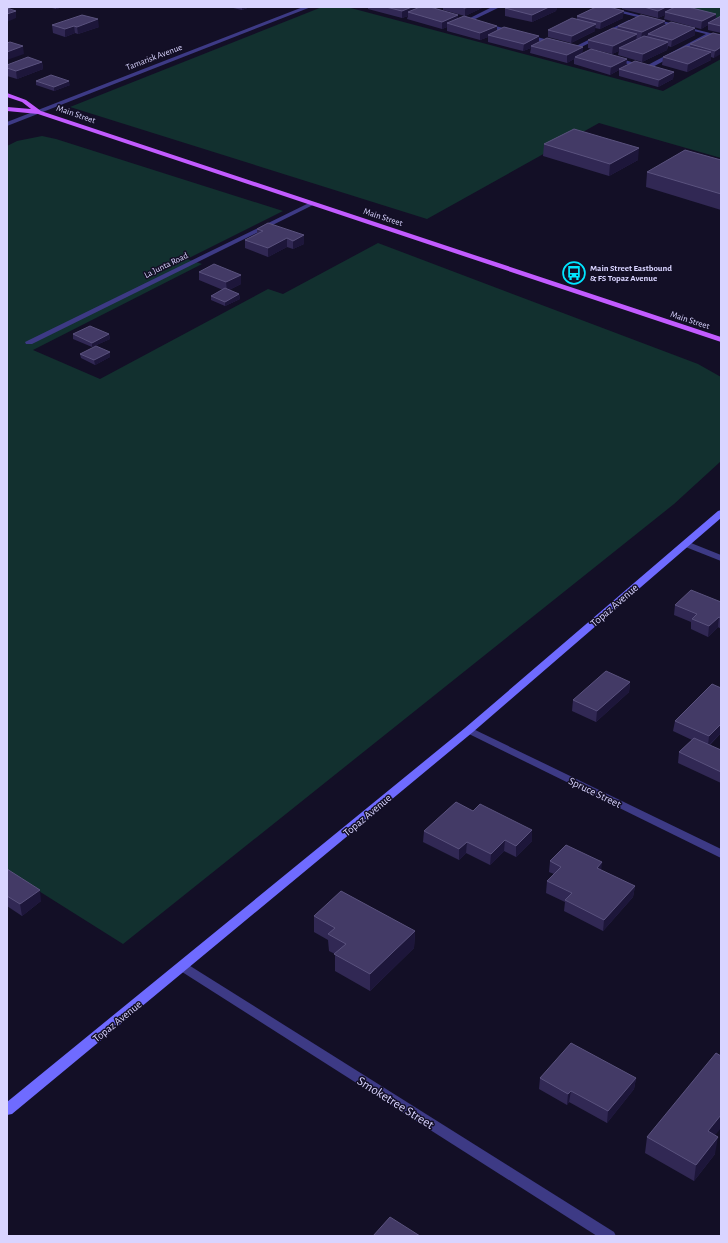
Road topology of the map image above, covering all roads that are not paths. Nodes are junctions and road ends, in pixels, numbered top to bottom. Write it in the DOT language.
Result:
graph roads {
  1 [pos="308,7"];
  2 [pos="497,7"];
  3 [pos="600,7"];
  4 [pos="639,17"];
  5 [pos="460,19"];
  6 [pos="467,21"];
  7 [pos="558,45"];
  8 [pos="566,47"];
  9 [pos="573,49"];
  10 [pos="581,50"];
  11 [pos="610,58"];
  12 [pos="647,68"];
  13 [pos="654,70"];
  14 [pos="7,95"];
  15 [pos="7,109"];
  16 [pos="38,112"];
  17 [pos="7,124"];
  18 [pos="311,204"];
  19 [pos="721,340"];
  20 [pos="29,342"];
  21 [pos="721,513"];
  22 [pos="686,544"];
  23 [pos="721,558"];
  24 [pos="469,730"];
  25 [pos="721,854"];
  26 [pos="183,967"];
  27 [pos="7,1110"];
  28 [pos="609,1236"];
  1 -- 16 [label="street, Tamarisk Avenue"];
  2 -- 6 [label="street"];
  3 -- 4 [label="street"];
  4 -- 9 [label="street"];
  4 -- 12 [label="street"];
  5 -- 6 [label="street"];
  6 -- 7 [label="street"];
  8 -- 9 [label="street"];
  9 -- 10 [label="street"];
  11 -- 12 [label="street"];
  12 -- 13 [label="street"];
  14 -- 16 [label="main road, Main Street"];
  15 -- 16 [label="main road, Main Street"];
  16 -- 17 [label="street, Tamarisk Avenue"];
  16 -- 18 [label="main road, Main Street"];
  18 -- 19 [label="main road, Main Street"];
  18 -- 20 [label="street, La Junta Road"];
  21 -- 22 [label="street, Topaz Avenue"];
  22 -- 23 [label="street"];
  22 -- 24 [label="street, Topaz Avenue"];
  24 -- 25 [label="street, Spruce Street"];
  24 -- 26 [label="street, Topaz Avenue"];
  26 -- 27 [label="street, Topaz Avenue"];
  26 -- 28 [label="street, Smoketree Street"];
}
